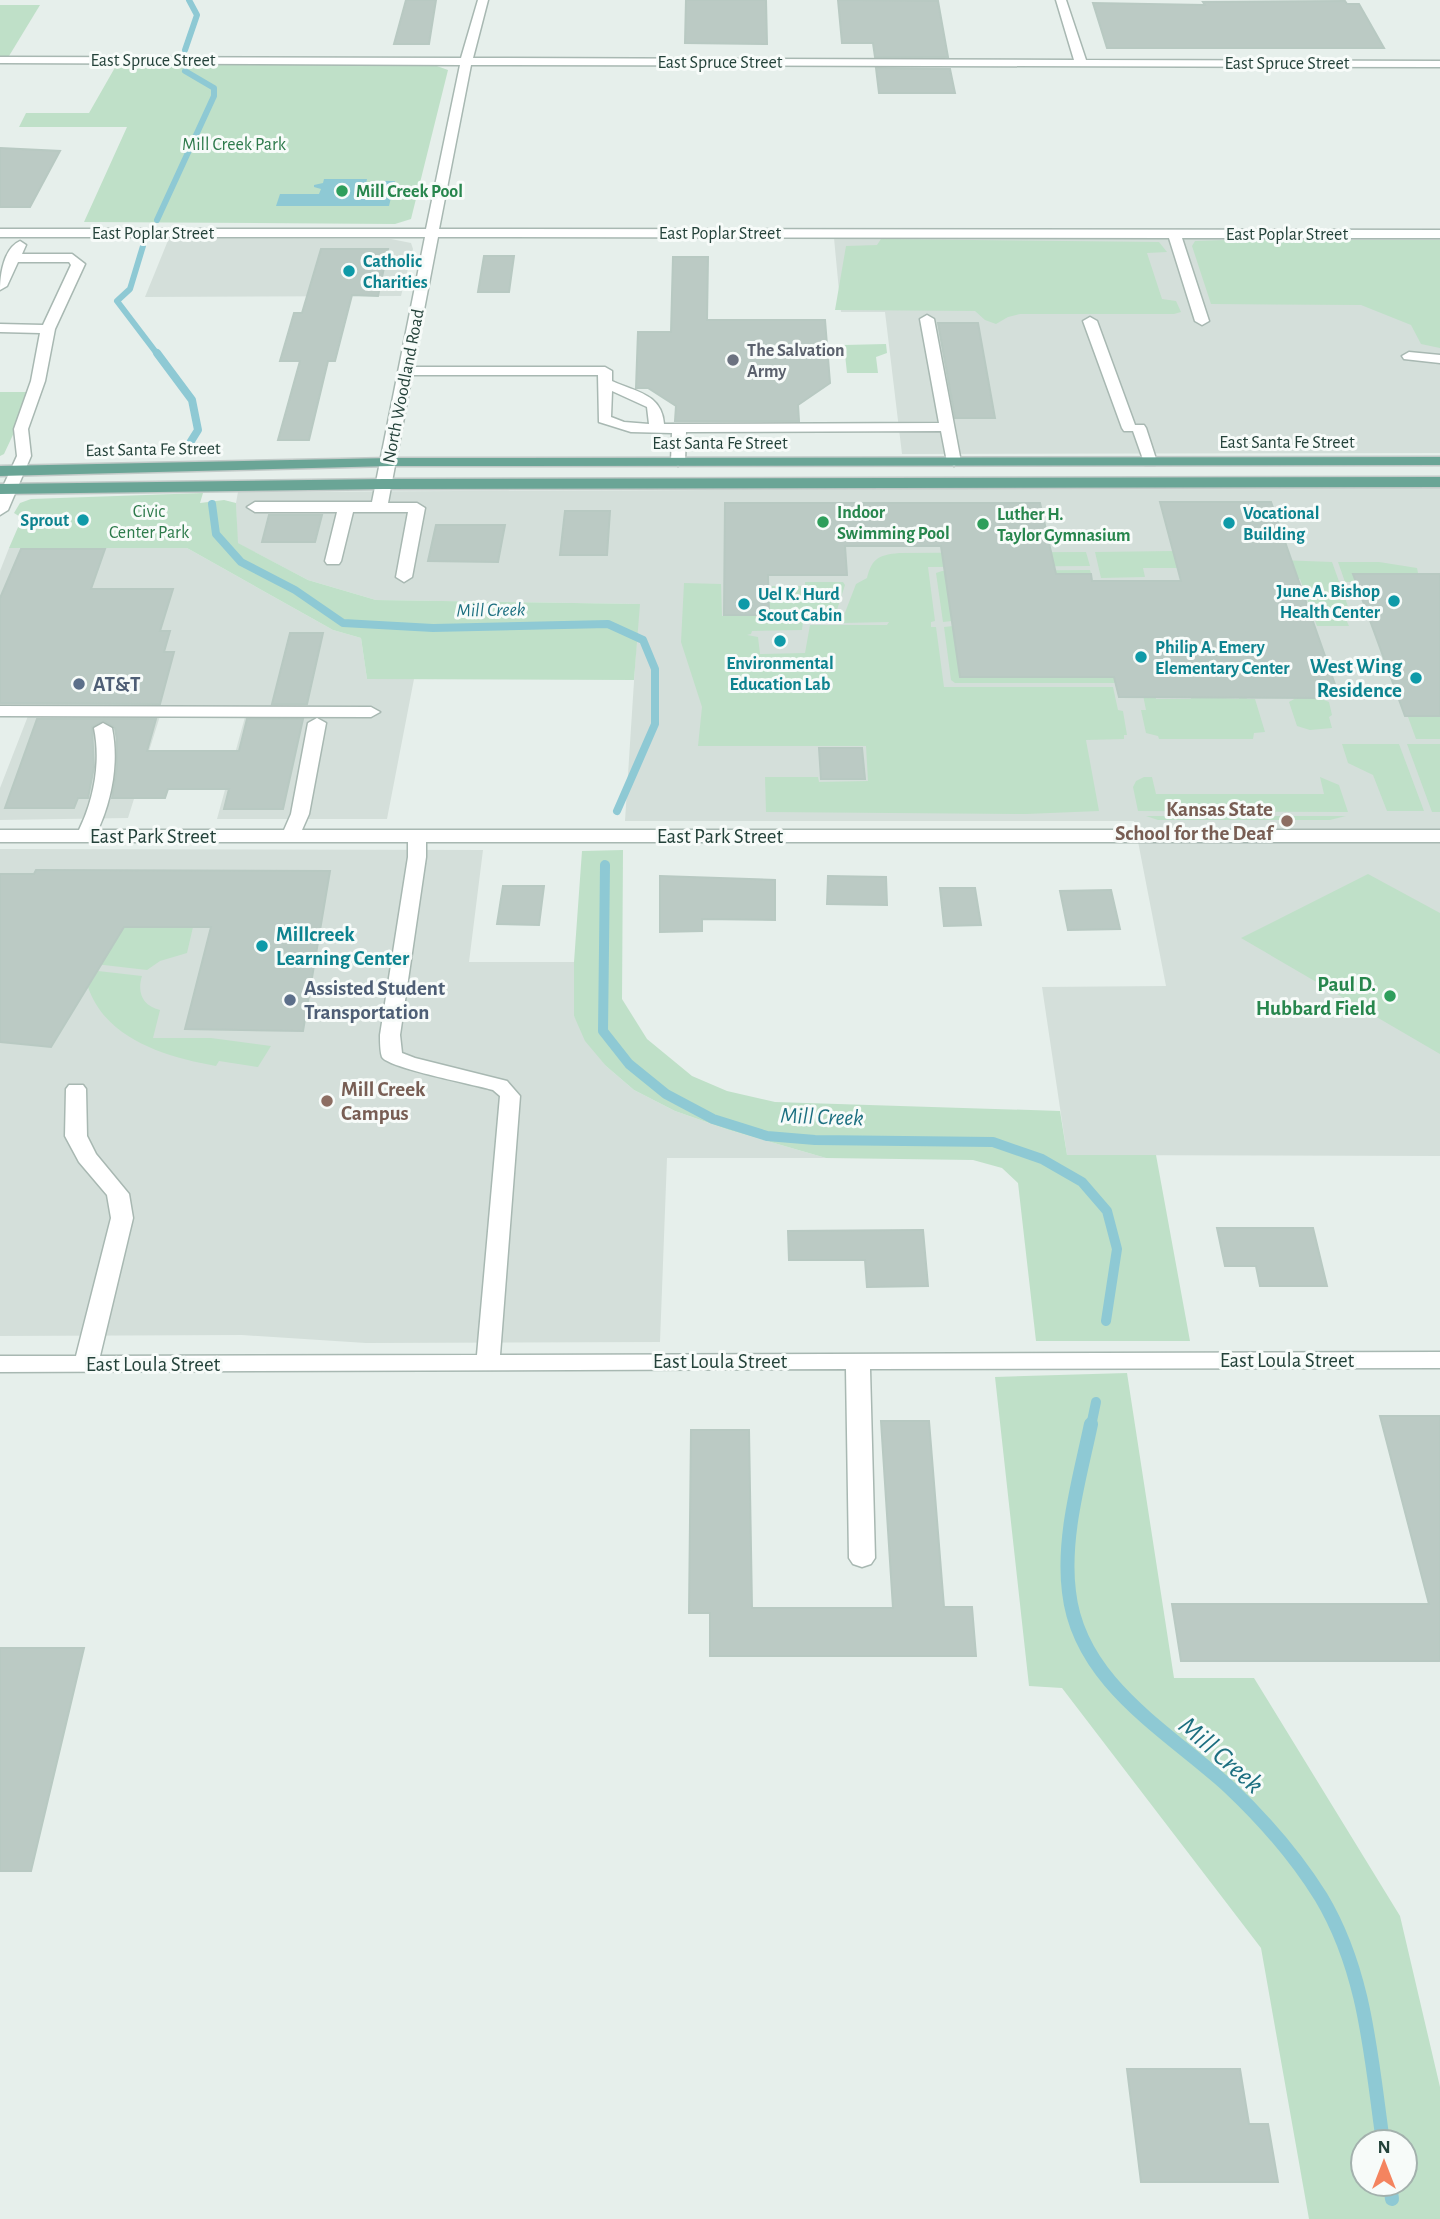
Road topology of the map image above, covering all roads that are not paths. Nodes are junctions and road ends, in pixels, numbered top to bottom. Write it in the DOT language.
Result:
graph roads {
  1 [pos="483,0"];
  2 [pos="1061,0"];
  3 [pos="0,60"];
  4 [pos="466,61"];
  5 [pos="1081,63"];
  6 [pos="1440,64"];
  7 [pos="0,233"];
  8 [pos="24,233"];
  9 [pos="432,233"];
  10 [pos="1174,234"];
  11 [pos="1440,234"];
  12 [pos="13,258"];
  13 [pos="0,286"];
  14 [pos="927,318"];
  15 [pos="1090,321"];
  16 [pos="1202,321"];
  17 [pos="0,328"];
  18 [pos="48,329"];
  19 [pos="1409,356"];
  20 [pos="1440,359"];
  21 [pos="406,371"];
  22 [pos="605,383"];
  23 [pos="947,427"];
  24 [pos="657,428"];
  25 [pos="679,428"];
  26 [pos="1150,461"];
  27 [pos="1440,461"];
  28 [pos="678,462"];
  29 [pos="954,462"];
  30 [pos="390,463"];
  31 [pos="0,471"];
  32 [pos="17,471"];
  33 [pos="1440,482"];
  34 [pos="383,484"];
  35 [pos="678,484"];
  36 [pos="5,489"];
  37 [pos="379,507"];
  38 [pos="255,508"];
  39 [pos="346,508"];
  40 [pos="0,510"];
  41 [pos="332,561"];
  42 [pos="404,577"];
  43 [pos="0,711"];
  44 [pos="370,712"];
  45 [pos="317,723"];
  46 [pos="103,728"];
  47 [pos="0,836"];
  48 [pos="86,836"];
  49 [pos="291,836"];
  50 [pos="417,836"];
  51 [pos="1440,836"];
  52 [pos="76,1089"];
  53 [pos="1440,1360"];
  54 [pos="858,1361"];
  55 [pos="488,1362"];
  56 [pos="0,1364"];
  57 [pos="86,1364"];
  58 [pos="862,1558"];
  1 -- 4 [label="street, North Woodland Road"];
  2 -- 5 [label="street"];
  3 -- 4 [label="street, East Spruce Street"];
  4 -- 5 [label="street, East Spruce Street"];
  4 -- 9 [label="street, North Woodland Road"];
  5 -- 6 [label="street, East Spruce Street"];
  7 -- 8 [label="street, East Poplar Street"];
  8 -- 9 [label="street, East Poplar Street"];
  8 -- 12 [label="street"];
  9 -- 10 [label="street, East Poplar Street"];
  9 -- 21 [label="street, North Woodland Road"];
  10 -- 11 [label="street, East Poplar Street"];
  10 -- 16 [label="street"];
  12 -- 13 [label="street"];
  12 -- 18 [label="street"];
  14 -- 23 [label="street"];
  15 -- 26 [label="street"];
  17 -- 18 [label="street"];
  18 -- 32 [label="street"];
  19 -- 20 [label="street"];
  21 -- 22 [label="street"];
  21 -- 30 [label="street, North Woodland Road"];
  22 -- 24 [label="street"];
  22 -- 24 [label="street"];
  23 -- 25 [label="street"];
  23 -- 29 [label="street"];
  24 -- 25 [label="street"];
  25 -- 28 [label="street"];
  26 -- 27 [label="main road, East Santa Fe Street"];
  26 -- 29 [label="main road, East Santa Fe Street"];
  28 -- 29 [label="main road, East Santa Fe Street"];
  28 -- 30 [label="main road, East Santa Fe Street"];
  28 -- 35 [label="main road"];
  30 -- 32 [label="main road, East Santa Fe Street"];
  30 -- 34 [label="street, North Woodland Road"];
  31 -- 32 [label="main road, East Santa Fe Street"];
  32 -- 36 [label="street"];
  33 -- 35 [label="main road, East Santa Fe Street"];
  34 -- 35 [label="main road, East Santa Fe Street"];
  34 -- 36 [label="main road, East Santa Fe Street"];
  34 -- 37 [label="street, North Woodland Road"];
  36 -- 40 [label="street"];
  37 -- 39 [label="street"];
  37 -- 42 [label="street"];
  38 -- 39 [label="street"];
  39 -- 41 [label="street"];
  43 -- 44 [label="street"];
  45 -- 49 [label="street"];
  46 -- 48 [label="street"];
  47 -- 48 [label="street, East Park Street"];
  48 -- 49 [label="street, East Park Street"];
  49 -- 50 [label="street, East Park Street"];
  50 -- 51 [label="street, East Park Street"];
  50 -- 55 [label="street"];
  52 -- 57 [label="street"];
  53 -- 54 [label="street, East Loula Street"];
  54 -- 55 [label="street, East Loula Street"];
  54 -- 58 [label="street"];
  55 -- 57 [label="street, East Loula Street"];
  56 -- 57 [label="street, East Loula Street"];
}
